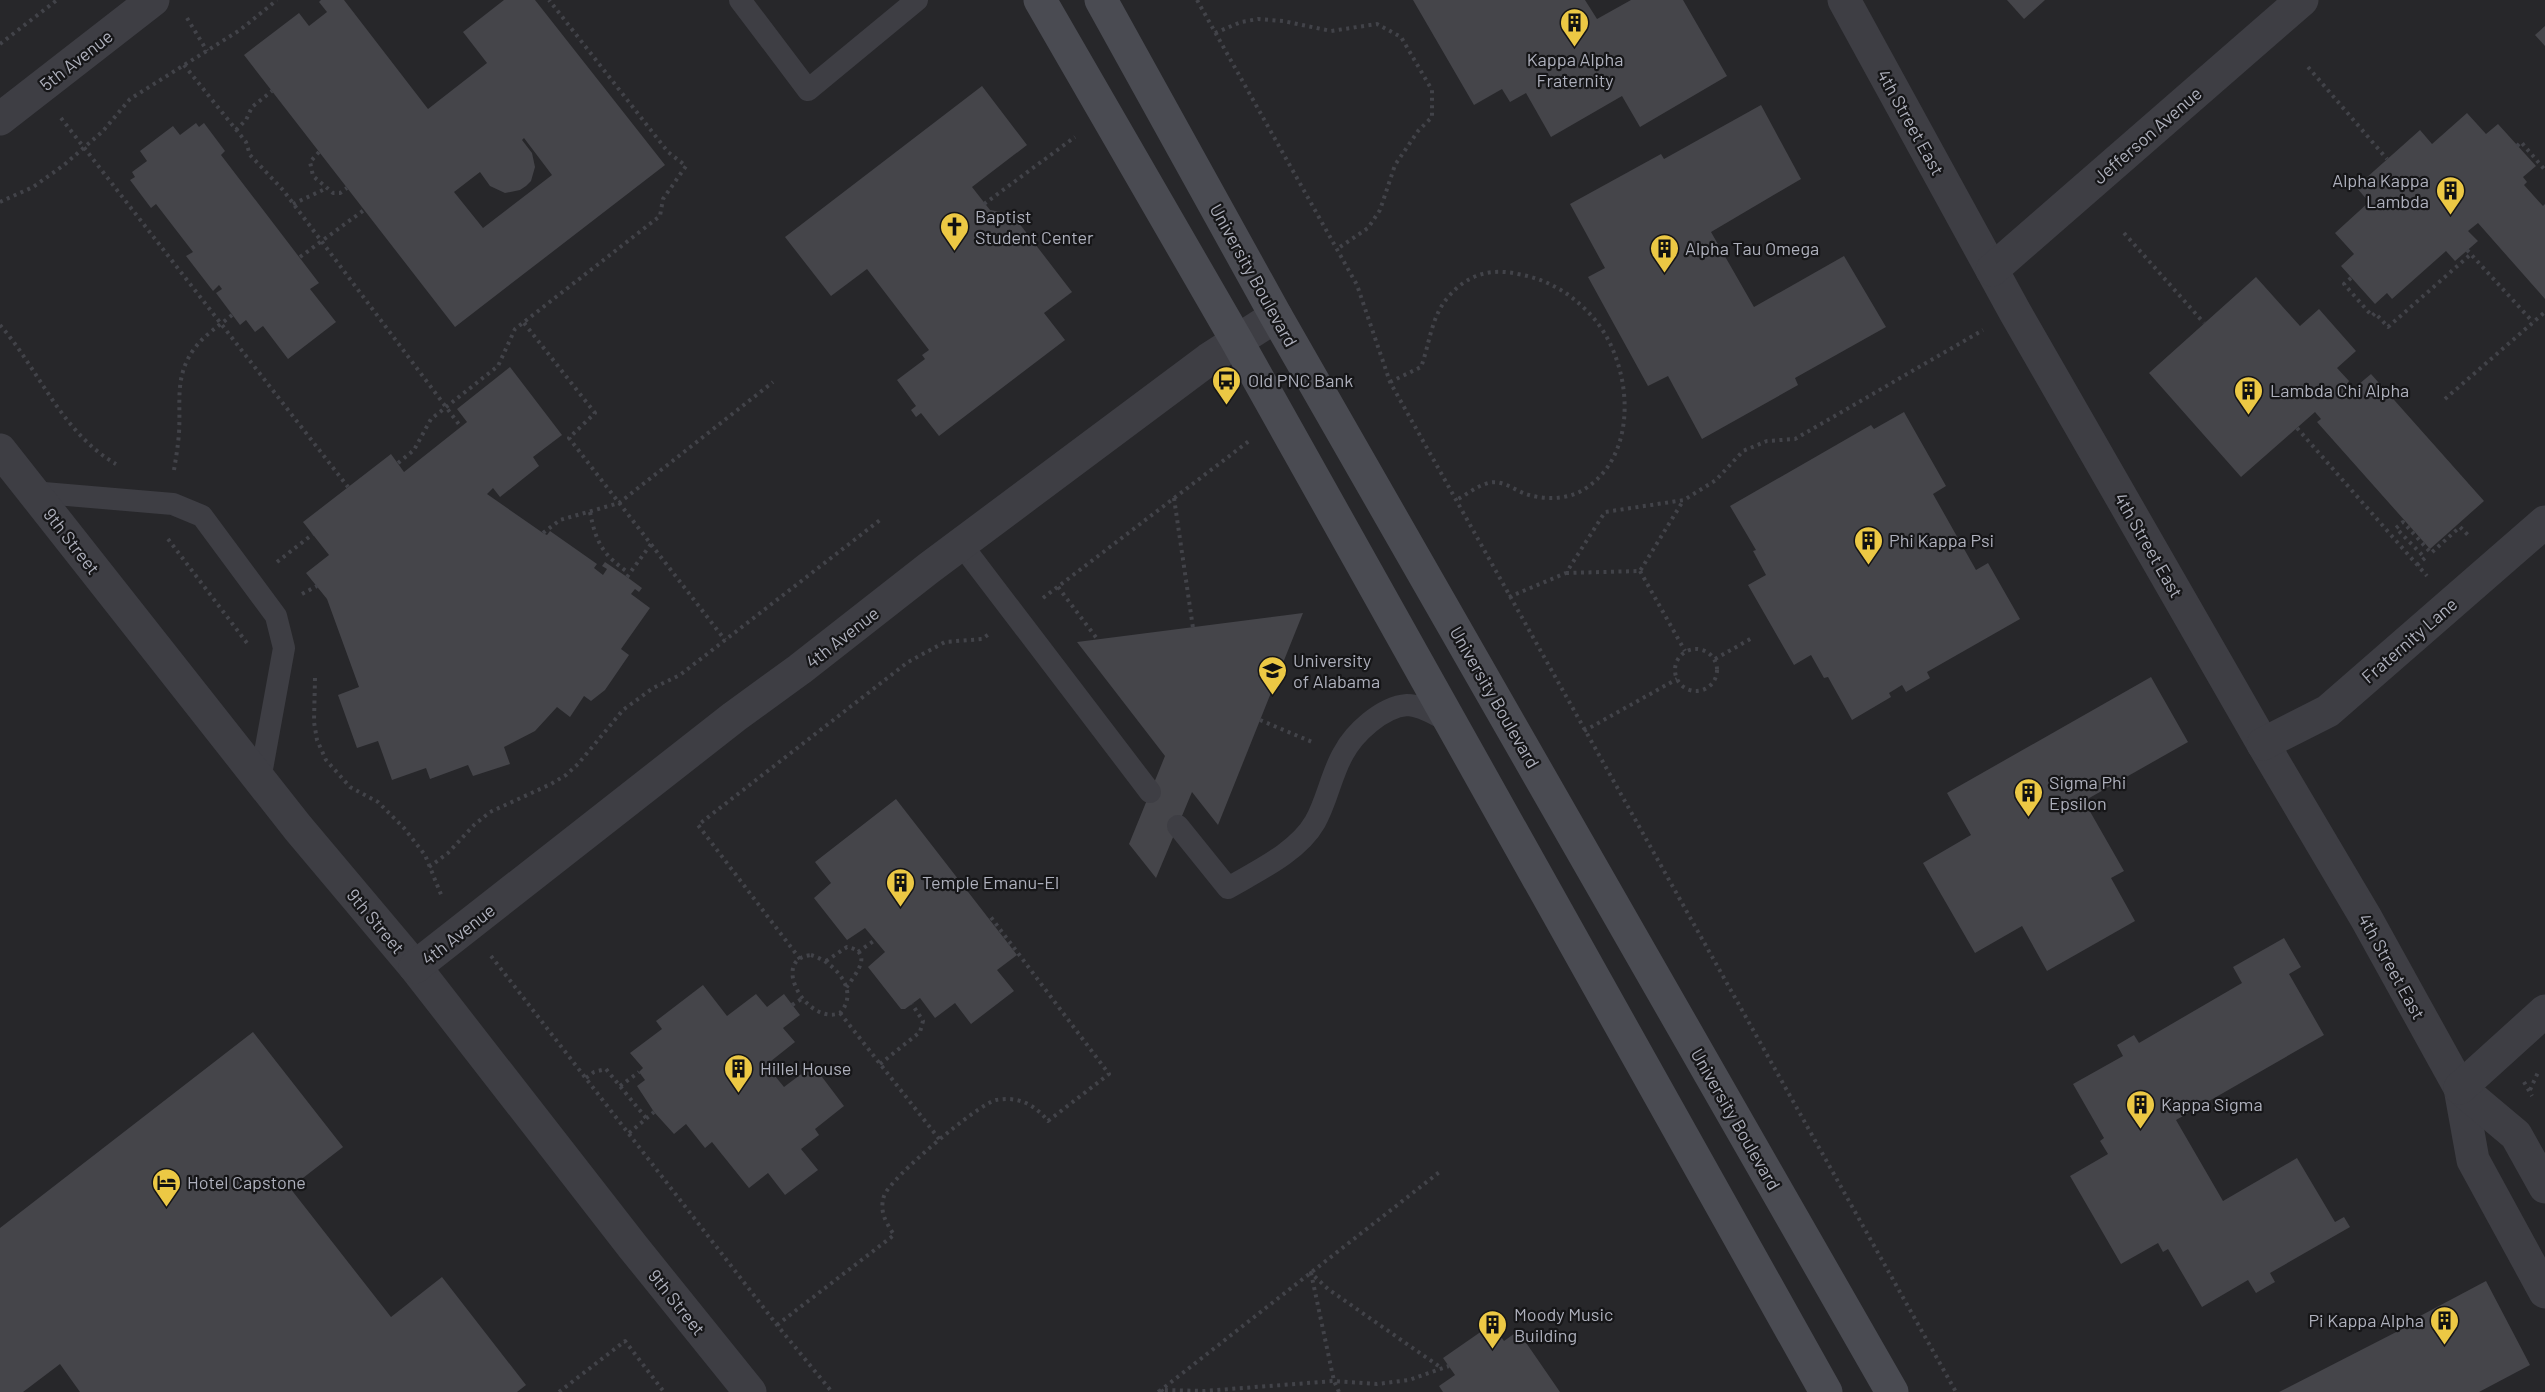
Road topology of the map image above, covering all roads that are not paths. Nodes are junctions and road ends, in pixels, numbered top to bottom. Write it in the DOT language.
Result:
graph roads {
  1 [pos="153,0"];
  2 [pos="740,0"];
  3 [pos="1040,0"];
  4 [pos="1101,0"];
  5 [pos="1844,0"];
  6 [pos="2302,0"];
  7 [pos="910,2"];
  8 [pos="0,119"];
  9 [pos="1992,270"];
  10 [pos="1276,316"];
  11 [pos="1237,341"];
  12 [pos="0,450"];
  13 [pos="32,492"];
  14 [pos="2545,522"];
  15 [pos="961,544"];
  16 [pos="1450,722"];
  17 [pos="2263,744"];
  18 [pos="260,780"];
  19 [pos="1150,792"];
  20 [pos="1178,826"];
  21 [pos="415,967"];
  22 [pos="2545,1011"];
  23 [pos="2460,1088"];
  24 [pos="2545,1187"];
  25 [pos="2545,1292"];
  26 [pos="750,1392"];
  27 [pos="1826,1392"];
  28 [pos="1892,1392"];
  1 -- 8 [label="street, 5th Avenue"];
  2 -- 7 [label="lane"];
  3 -- 11 [label="main road"];
  4 -- 10 [label="main road, University Boulevard"];
  5 -- 9 [label="street, 4th Street East"];
  6 -- 9 [label="street, Jefferson Avenue"];
  9 -- 17 [label="street, 4th Street East"];
  10 -- 11 [label="street, 4th Avenue"];
  10 -- 28 [label="main road, University Boulevard"];
  11 -- 15 [label="street, 4th Avenue"];
  11 -- 16 [label="main road"];
  12 -- 13 [label="street, 9th Street"];
  13 -- 18 [label="street, 9th Street"];
  13 -- 18 [label="lane"];
  14 -- 17 [label="street, Fraternity Lane"];
  15 -- 19 [label="lane"];
  15 -- 21 [label="street, 4th Avenue"];
  16 -- 20 [label="lane"];
  16 -- 27 [label="main road"];
  17 -- 23 [label="street, 4th Street East"];
  18 -- 21 [label="street, 9th Street"];
  21 -- 26 [label="street, 9th Street"];
  22 -- 23 [label="street"];
  23 -- 24 [label="street, 4th Street East"];
  23 -- 25 [label="street, 4th Street East"];
}
